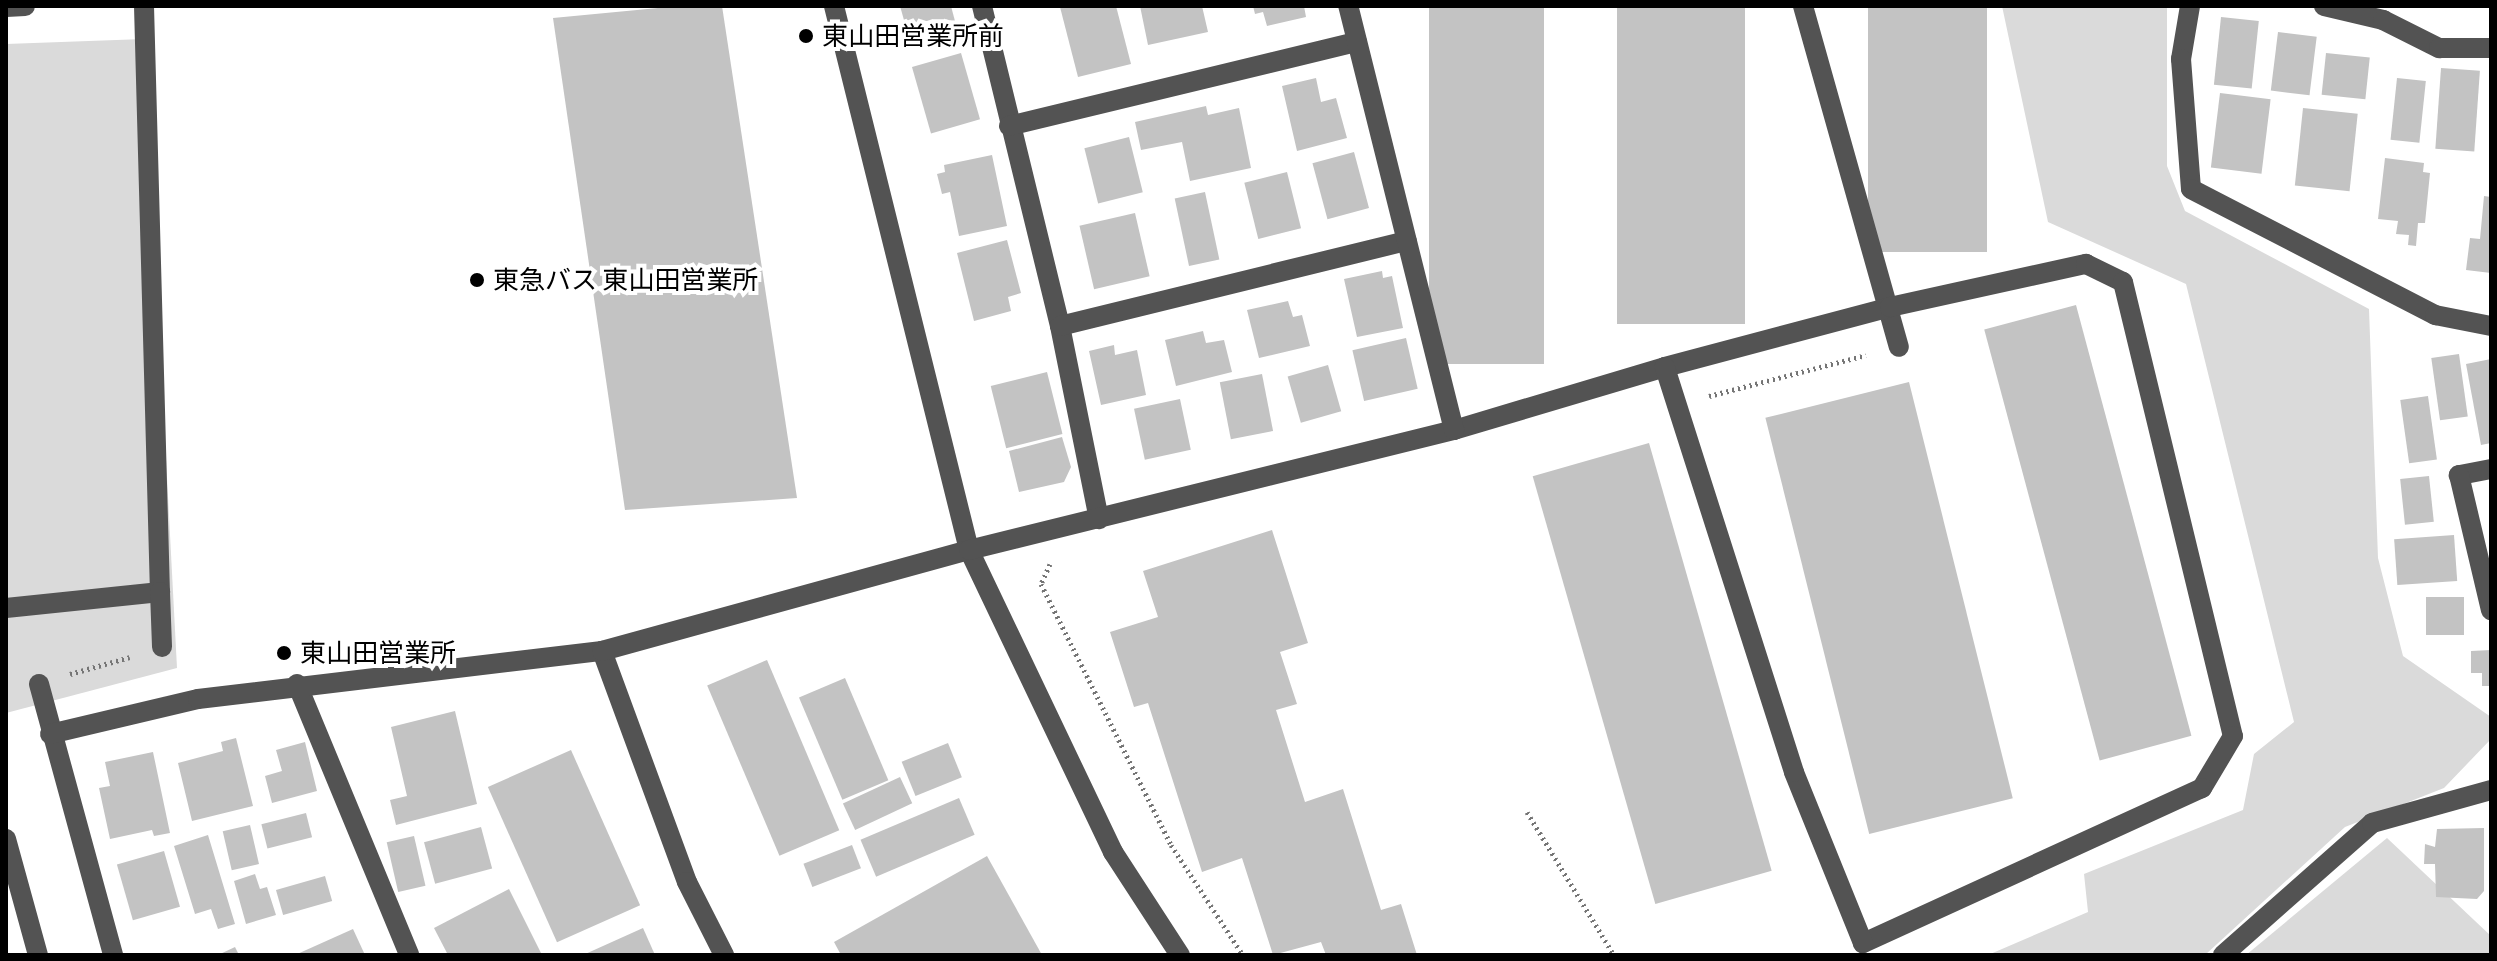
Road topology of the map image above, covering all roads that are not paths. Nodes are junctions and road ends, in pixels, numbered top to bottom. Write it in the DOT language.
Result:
graph roads {
  1 [pos="25,6"];
  2 [pos="144,6"];
  3 [pos="834,6"];
  4 [pos="982,6"];
  5 [pos="1348,6"];
  6 [pos="1803,6"];
  7 [pos="2190,6"];
  8 [pos="2324,6"];
  9 [pos="6,7"];
  10 [pos="1357,42"];
  11 [pos="2491,48"];
  12 [pos="1009,126"];
  13 [pos="1407,241"];
  14 [pos="1890,307"];
  15 [pos="1060,326"];
  16 [pos="2491,326"];
  17 [pos="1899,347"];
  18 [pos="1665,367"];
  19 [pos="1454,430"];
  20 [pos="2491,469"];
  21 [pos="1099,519"];
  22 [pos="969,550"];
  23 [pos="160,592"];
  24 [pos="6,608"];
  25 [pos="2491,610"];
  26 [pos="162,647"];
  27 [pos="602,651"];
  28 [pos="39,684"];
  29 [pos="297,684"];
  30 [pos="50,734"];
  31 [pos="2491,790"];
  32 [pos="6,839"];
  33 [pos="38,955"];
  34 [pos="113,955"];
  35 [pos="409,955"];
  36 [pos="724,955"];
  37 [pos="1180,955"];
  38 [pos="2223,955"];
  1 -- 9 [label="street"];
  2 -- 23 [label="street"];
  3 -- 22 [label="street"];
  4 -- 12 [label="street"];
  5 -- 10 [label="street"];
  6 -- 14 [label="street"];
  7 -- 16 [label="street"];
  8 -- 11 [label="street"];
  10 -- 12 [label="street"];
  10 -- 13 [label="street"];
  12 -- 15 [label="street"];
  13 -- 15 [label="street"];
  13 -- 19 [label="street"];
  14 -- 17 [label="street"];
  14 -- 18 [label="street"];
  14 -- 18 [label="street"];
  15 -- 21 [label="street"];
  18 -- 19 [label="street"];
  19 -- 21 [label="street"];
  20 -- 25 [label="street"];
  21 -- 22 [label="street"];
  22 -- 27 [label="street"];
  22 -- 37 [label="street"];
  23 -- 24 [label="street"];
  23 -- 26 [label="street"];
  27 -- 29 [label="street"];
  27 -- 36 [label="street"];
  28 -- 30 [label="street"];
  29 -- 30 [label="street"];
  29 -- 35 [label="street"];
  30 -- 34 [label="street"];
  31 -- 38 [label="street"];
  32 -- 33 [label="street"];
}
